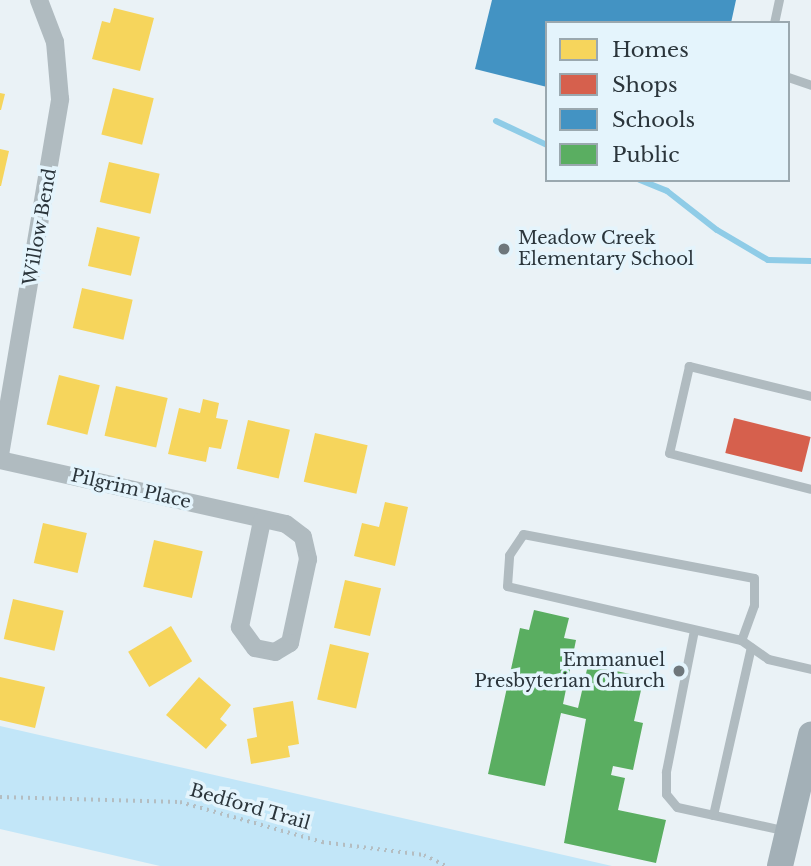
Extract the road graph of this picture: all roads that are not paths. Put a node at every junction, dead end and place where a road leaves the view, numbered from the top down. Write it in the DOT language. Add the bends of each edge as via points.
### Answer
graph roads {
  1 [pos="38,0"];
  2 [pos="779,0"];
  3 [pos="774,21"];
  4 [pos="790,78"];
  5 [pos="811,85"];
  6 [pos="811,396"];
  7 [pos="0,458"];
  8 [pos="811,489"];
  9 [pos="262,521"];
  10 [pos="694,630"];
  11 [pos="741,640"];
  12 [pos="751,647"];
  13 [pos="811,669"];
  14 [pos="811,734"];
  15 [pos="713,815"];
  16 [pos="789,831"];
  17 [pos="780,866"];
  1 -- 7 [label="street, Willow Bend" via="55,41 61,99"];
  2 -- 3 [label="lane"];
  4 -- 5 [label="lane"];
  6 -- 8 [label="lane" via="689,366 669,453"];
  7 -- 9 [label="street, Pilgrim Place"];
  9 -- 9 [label="street, Pilgrim Place" via="286,524 303,537 308,559 290,643 275,652 255,648 240,627"];
  10 -- 11 [label="lane"];
  10 -- 11 [label="lane" via="507,586 509,555 523,534 754,579 754,605"];
  10 -- 15 [label="lane" via="666,772 666,794 677,807"];
  11 -- 12 [label="lane"];
  12 -- 13 [label="lane" via="768,659"];
  12 -- 15 [label="lane"];
  14 -- 16 [label="main road"];
  15 -- 16 [label="lane"];
  16 -- 17 [label="main road"];
}
